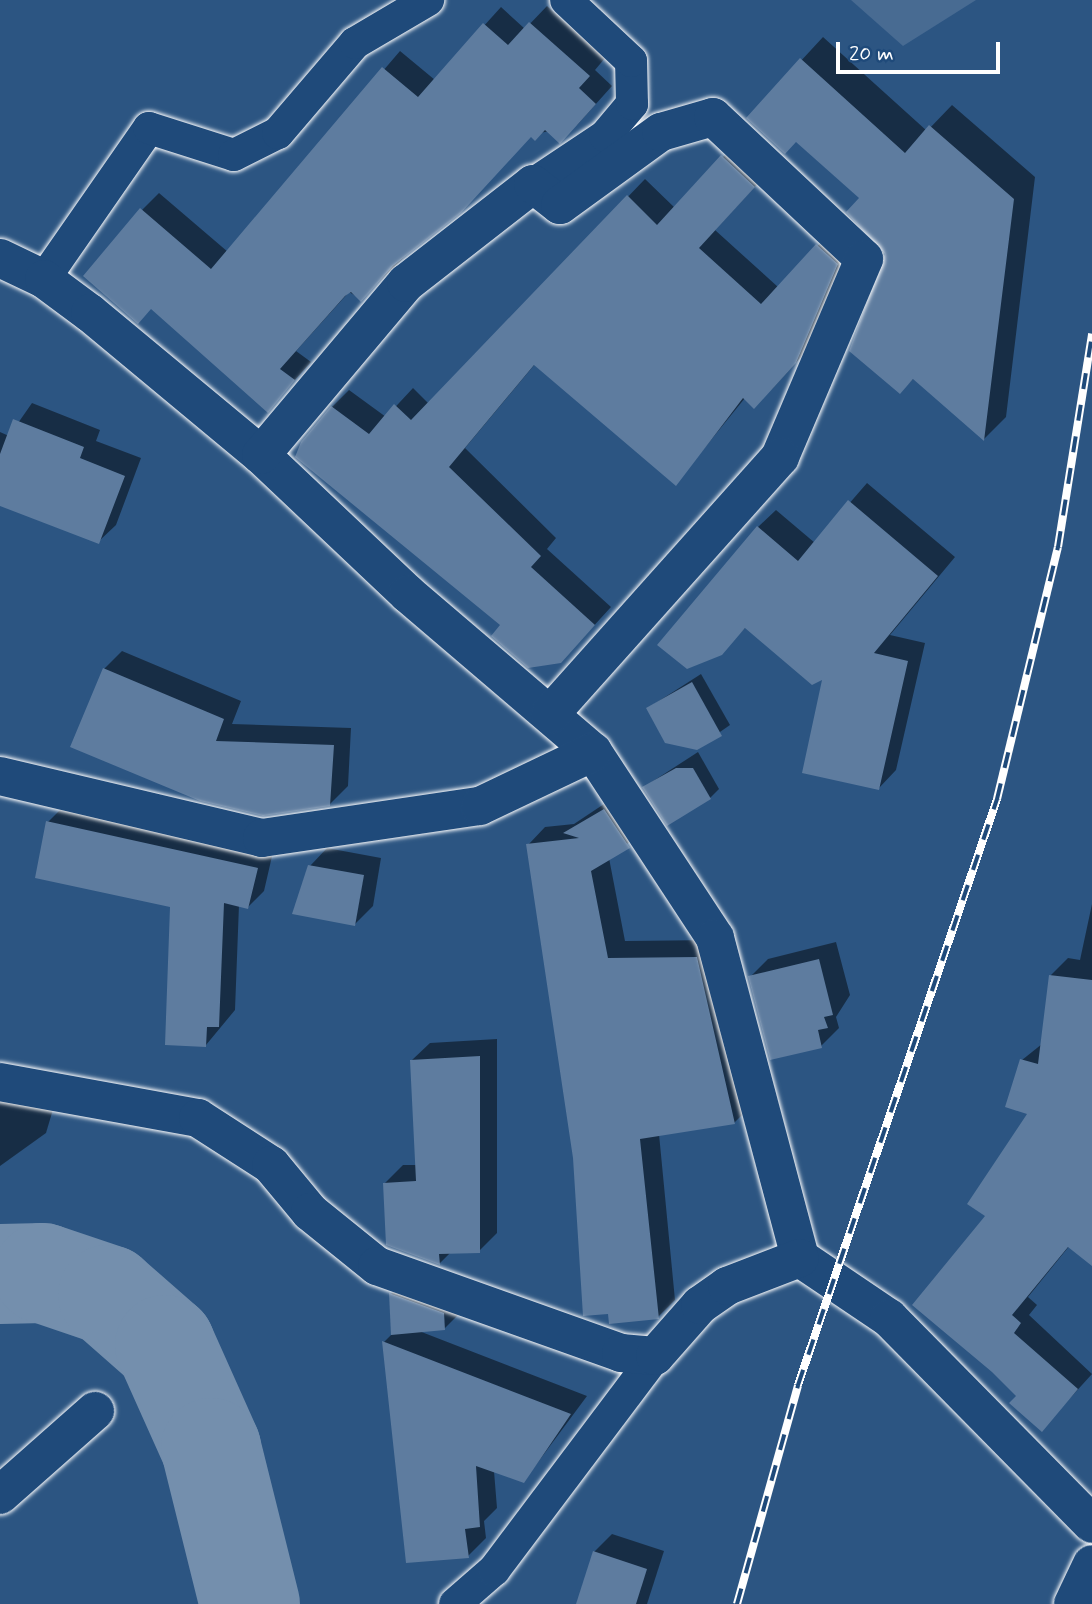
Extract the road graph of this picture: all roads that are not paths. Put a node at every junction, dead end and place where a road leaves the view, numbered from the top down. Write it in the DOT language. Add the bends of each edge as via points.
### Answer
graph roads {
  1 [pos="428,0"];
  2 [pos="566,0"];
  3 [pos="533,184"];
  4 [pos="0,258"];
  5 [pos="44,279"];
  6 [pos="261,455"];
  7 [pos="550,714"];
  8 [pos="593,752"];
  9 [pos="0,776"];
  10 [pos="0,1082"];
  11 [pos="800,1258"];
  12 [pos="655,1356"];
  13 [pos="95,1411"];
  14 [pos="0,1495"];
  15 [pos="1092,1524"];
  16 [pos="1092,1564"];
  17 [pos="454,1604"];
  18 [pos="1073,1604"];
  1 -- 5 [label="lane" via="355,43 278,133 234,155 149,128"];
  2 -- 3 [label="lane" via="631,61 632,104 605,136"];
  3 -- 6 [label="street" via="406,283"];
  3 -- 7 [label="street" via="560,205 662,132 713,117 864,259 780,457"];
  4 -- 5 [label="street"];
  5 -- 6 [label="street"];
  6 -- 7 [label="street" via="408,594"];
  7 -- 8 [label="street"];
  8 -- 9 [label="street" via="480,806 262,838"];
  8 -- 11 [label="street" via="715,938"];
  10 -- 12 [label="street" via="198,1118 271,1165 310,1212 377,1266 519,1322 621,1353"];
  11 -- 12 [label="street" via="727,1286 700,1305"];
  11 -- 15 [label="street" via="889,1318"];
  12 -- 17 [label="lane" via="494,1570"];
  13 -- 14 [label="street"];
  16 -- 18 [label="street"];
}
